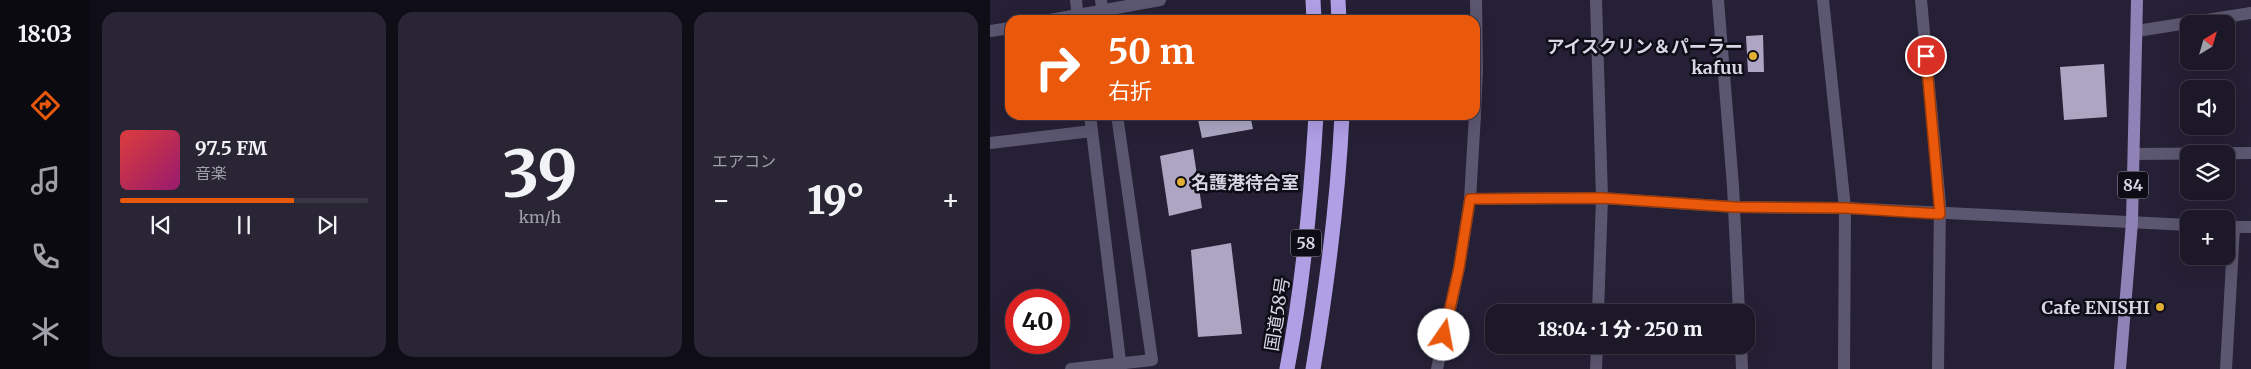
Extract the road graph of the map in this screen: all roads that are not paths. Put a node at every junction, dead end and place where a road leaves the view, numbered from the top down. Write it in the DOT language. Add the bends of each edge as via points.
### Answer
graph roads {
  1 [pos="1076,0"];
  2 [pos="1160,0"];
  3 [pos="1313,0"];
  4 [pos="1338,0"];
  5 [pos="1476,0"];
  6 [pos="1596,0"];
  7 [pos="1718,0"];
  8 [pos="1824,0"];
  9 [pos="1922,0"];
  10 [pos="2136,0"];
  11 [pos="1102,10"];
  12 [pos="2251,13"];
  13 [pos="1078,15"];
  14 [pos="1085,15"];
  15 [pos="1314,15"];
  16 [pos="1339,15"];
  17 [pos="1476,15"];
  18 [pos="1005,29"];
  19 [pos="990,31"];
  20 [pos="2137,31"];
  21 [pos="1091,120"];
  22 [pos="1118,120"];
  23 [pos="1316,120"];
  24 [pos="1342,120"];
  25 [pos="1475,120"];
  26 [pos="1092,131"];
  27 [pos="990,143"];
  28 [pos="2251,153"];
  29 [pos="2134,154"];
  30 [pos="1602,198"];
  31 [pos="1470,199"];
  32 [pos="1734,207"];
  33 [pos="1845,208"];
  34 [pos="1940,214"];
  35 [pos="2132,222"];
  36 [pos="2180,225"];
  37 [pos="2235,227"];
  38 [pos="2251,227"];
  39 [pos="2229,265"];
  40 [pos="1598,304"];
  41 [pos="1739,304"];
  42 [pos="1597,354"];
  43 [pos="1741,354"];
  44 [pos="1121,367"];
  45 [pos="1071,369"];
  46 [pos="1287,369"];
  47 [pos="1313,369"];
  48 [pos="1437,369"];
  49 [pos="1596,369"];
  50 [pos="1742,369"];
  51 [pos="1844,369"];
  52 [pos="1938,369"];
  53 [pos="2120,369"];
  54 [pos="2226,369"];
  1 -- 13 [label="street"];
  2 -- 11 [label="street"];
  3 -- 15 [label="highway"];
  4 -- 16 [label="highway"];
  5 -- 17 [label="street"];
  6 -- 30 [label="street"];
  7 -- 32 [label="street"];
  8 -- 33 [label="street"];
  9 -- 34 [label="street"];
  10 -- 20 [label="main road, 84"];
  11 -- 14 [label="street"];
  12 -- 20 [label="street"];
  18 -- 19 [label="street"];
  20 -- 29 [label="main road, 84"];
  21 -- 26 [label="street"];
  22 -- 44 [label="street" via="1152,360"];
  23 -- 46 [label="highway, 国道58号 / 58" via="1312,193 1300,302"];
  24 -- 47 [label="highway, 58" via="1323,310"];
  25 -- 31 [label="street"];
  26 -- 27 [label="street"];
  26 -- 44 [label="street"];
  28 -- 29 [label="street"];
  29 -- 35 [label="main road, 84"];
  30 -- 31 [label="street"];
  30 -- 32 [label="street"];
  30 -- 40 [label="street"];
  31 -- 48 [label="street"];
  32 -- 33 [label="street"];
  32 -- 41 [label="street"];
  33 -- 34 [label="street"];
  33 -- 51 [label="street"];
  34 -- 35 [label="street"];
  34 -- 52 [label="street"];
  35 -- 36 [label="street"];
  35 -- 53 [label="main road, 84"];
  37 -- 38 [label="street"];
  39 -- 54 [label="street"];
  42 -- 49 [label="street"];
  43 -- 50 [label="street"];
  44 -- 45 [label="street"];
}
